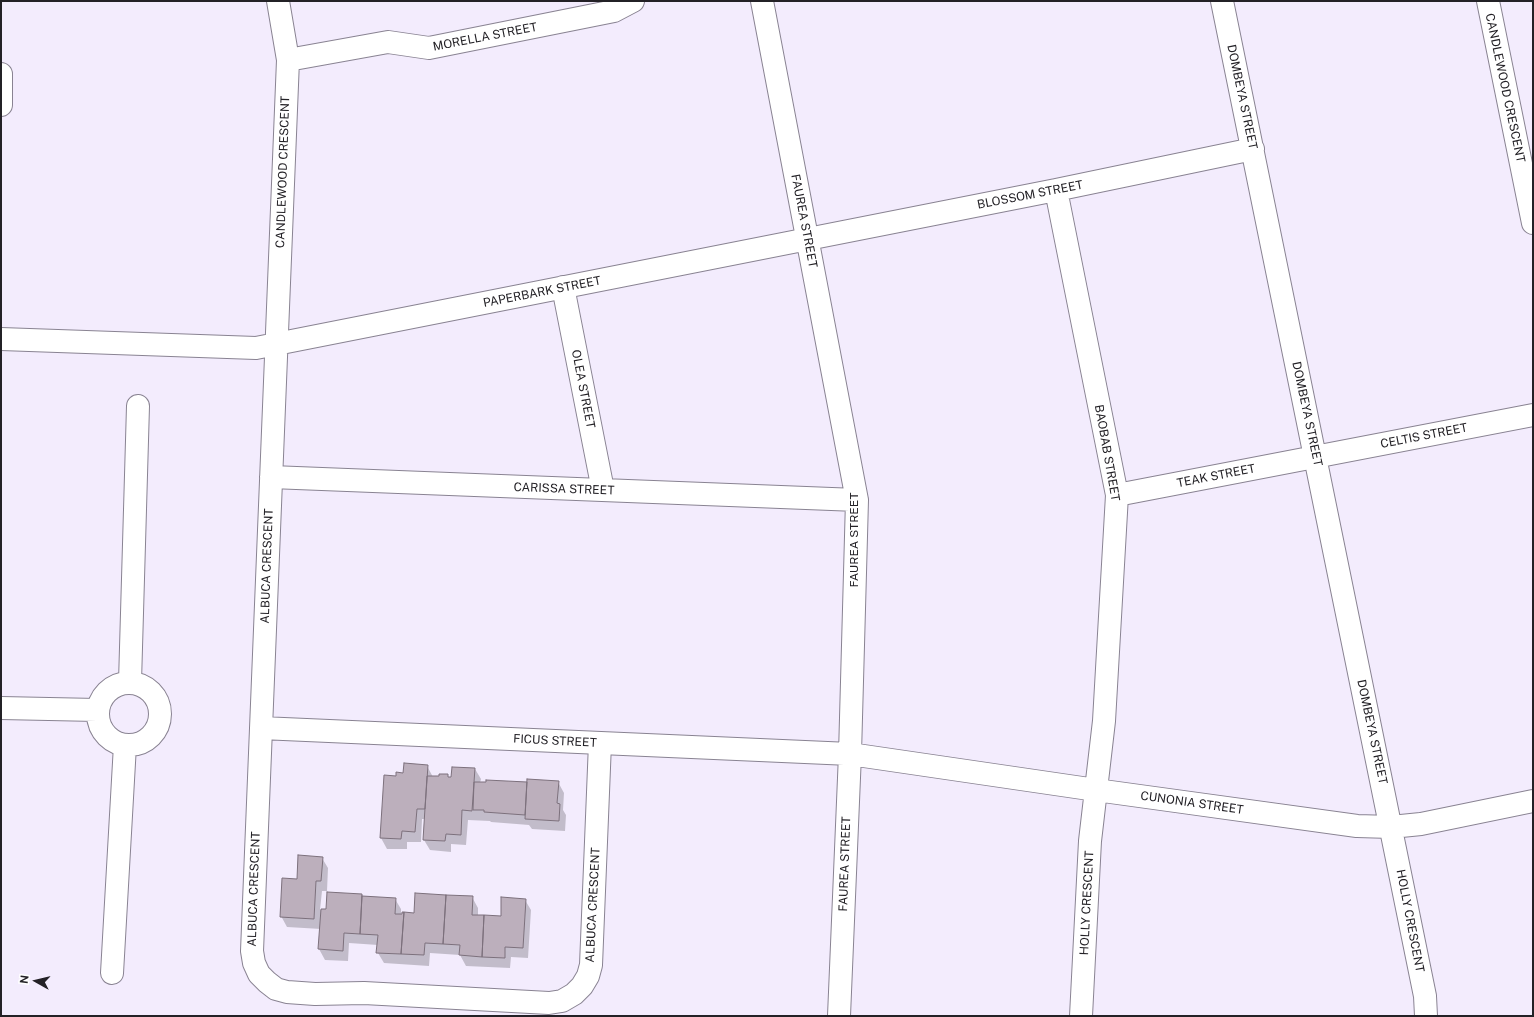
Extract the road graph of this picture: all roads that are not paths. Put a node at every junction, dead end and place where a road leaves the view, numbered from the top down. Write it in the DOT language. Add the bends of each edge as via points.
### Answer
graph roads {
  1 [pos="278,1"];
  2 [pos="633,1"];
  3 [pos="762,1"];
  4 [pos="1222,1"];
  5 [pos="1488,1"];
  6 [pos="288,60"];
  7 [pos="1,74"];
  8 [pos="1,105"];
  9 [pos="1252,149"];
  10 [pos="1056,190"];
  11 [pos="1533,222"];
  12 [pos="808,239"];
  13 [pos="563,287"];
  14 [pos="1,339"];
  15 [pos="276,344"];
  16 [pos="138,406"];
  17 [pos="1533,415"];
  18 [pos="1315,457"];
  19 [pos="271,477"];
  20 [pos="603,490"];
  21 [pos="1117,495"];
  22 [pos="857,500"];
  23 [pos="130,682"];
  24 [pos="1,708"];
  25 [pos="97,710"];
  26 [pos="260,728"];
  27 [pos="600,743"];
  28 [pos="125,745"];
  29 [pos="850,754"];
  30 [pos="1096,790"];
  31 [pos="1533,801"];
  32 [pos="1391,827"];
  33 [pos="112,973"];
  34 [pos="839,1016"];
  35 [pos="1081,1016"];
  36 [pos="1426,1016"];
  1 -- 6 [label="street, CANDLEWOOD CRESCENT"];
  2 -- 6 [label="street, MORELLA STREET" via="614,11 429,48 388,42"];
  3 -- 12 [label="street, FAUREA STREET"];
  4 -- 9 [label="street, DOMBEYA STREET"];
  5 -- 11 [label="street, CANDLEWOOD CRESCENT"];
  6 -- 15 [label="street, CANDLEWOOD CRESCENT"];
  7 -- 8 [label="street"];
  9 -- 10 [label="street, BLOSSOM STREET"];
  9 -- 18 [label="street, DOMBEYA STREET"];
  10 -- 12 [label="street, BLOSSOM STREET"];
  10 -- 21 [label="street, BAOBAB STREET"];
  12 -- 13 [label="street, PAPERBARK STREET"];
  12 -- 22 [label="street, FAUREA STREET"];
  13 -- 15 [label="street, PAPERBARK STREET"];
  13 -- 20 [label="street, OLEA STREET"];
  14 -- 15 [label="street, PAPERBARK STREET" via="256,348"];
  15 -- 19 [label="street, ALBUCA CRESCENT"];
  16 -- 23 [label="street"];
  17 -- 18 [label="street, CELTIS STREET"];
  18 -- 21 [label="street, TEAK STREET"];
  18 -- 32 [label="street, DOMBEYA STREET"];
  19 -- 20 [label="street, CARISSA STREET"];
  19 -- 26 [label="street, ALBUCA CRESCENT"];
  20 -- 22 [label="street, CARISSA STREET"];
  21 -- 30 [label="street, BAOBAB STREET" via="1104,721"];
  22 -- 29 [label="street, FAUREA STREET"];
  23 -- 25 [label="street" via="118,684 108,690"];
  23 -- 28 [label="street" via="151,690 160,710 160,722 146,740"];
  24 -- 25 [label="street"];
  25 -- 28 [label="street" via="101,729 115,742"];
  26 -- 27 [label="street, FICUS STREET"];
  26 -- 27 [label="street, ALBUCA CRESCENT" via="252,951 254,963 259,974 276,989 315,994 364,993 549,1004 562,1001 574,994 588,976 591,965"];
  27 -- 29 [label="street, FICUS STREET"];
  28 -- 33 [label="street"];
  29 -- 30 [label="street, CUNONIA STREET"];
  29 -- 34 [label="street, FAUREA STREET"];
  30 -- 32 [label="street, CUNONIA STREET" via="1357,826"];
  30 -- 35 [label="street, HOLLY CRESCENT" via="1090,841"];
  31 -- 32 [label="street, CUNONIA STREET" via="1421,824"];
  32 -- 36 [label="street, HOLLY CRESCENT" via="1425,996"];
}
